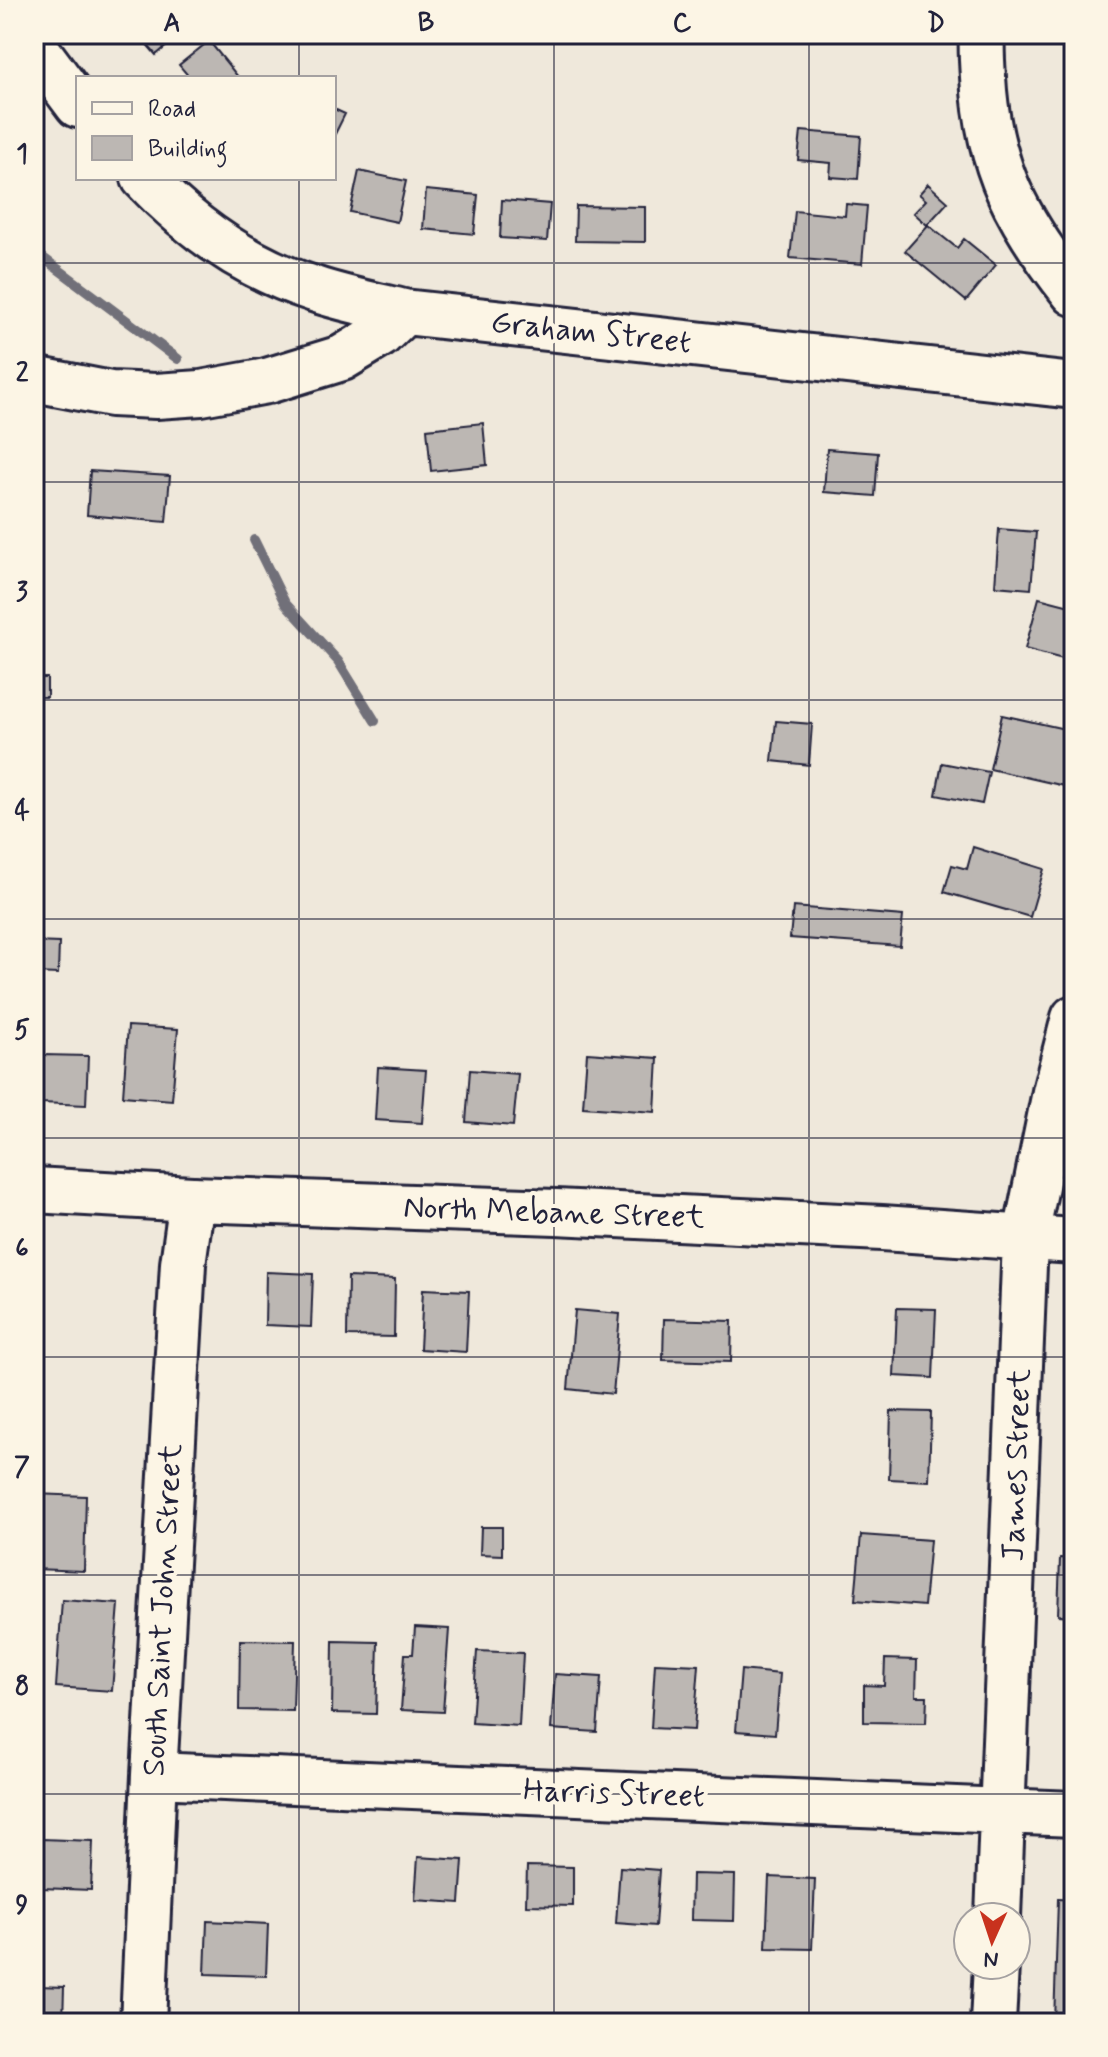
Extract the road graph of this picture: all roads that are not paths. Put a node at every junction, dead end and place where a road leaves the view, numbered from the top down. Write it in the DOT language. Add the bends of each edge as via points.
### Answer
graph roads {
  1 [pos="982,34"];
  2 [pos="34,46"];
  3 [pos="76,102"];
  4 [pos="146,180"];
  5 [pos="1074,293"];
  6 [pos="404,312"];
  7 [pos="34,379"];
  8 [pos="1074,386"];
  9 [pos="1074,1018"];
  10 [pos="34,1190"];
  11 [pos="192,1199"];
  12 [pos="1025,1240"];
  13 [pos="1074,1241"];
  14 [pos="154,1775"];
  15 [pos="1004,1811"];
  16 [pos="1074,1814"];
  17 [pos="999,1901"];
  18 [pos="995,1981"];
  19 [pos="143,2023"];
  20 [pos="993,2023"];
  1 -- 5 [label="street" via="986,123 996,162 1015,209"];
  2 -- 3 [label="street"];
  4 -- 6 [label="street, Graham Street" via="219,244 275,275"];
  6 -- 7 [label="street" via="380,335 342,358 267,381 201,393 111,394"];
  6 -- 8 [label="street, Graham Street"];
  9 -- 12 [label="street, James Street"];
  10 -- 11 [label="street, North Mebane Street"];
  11 -- 12 [label="street, North Mebane Street" via="882,1228"];
  11 -- 14 [label="street, South Saint John Street" via="183,1264"];
  12 -- 13 [label="street, North Mebane Street"];
  12 -- 15 [label="street, James Street"];
  14 -- 15 [label="street, Harris Street"];
  14 -- 19 [label="street, South Saint John Street"];
  15 -- 16 [label="street, Harris Street"];
  15 -- 17 [label="street, James Street"];
  18 -- 20 [label="street"];
}
